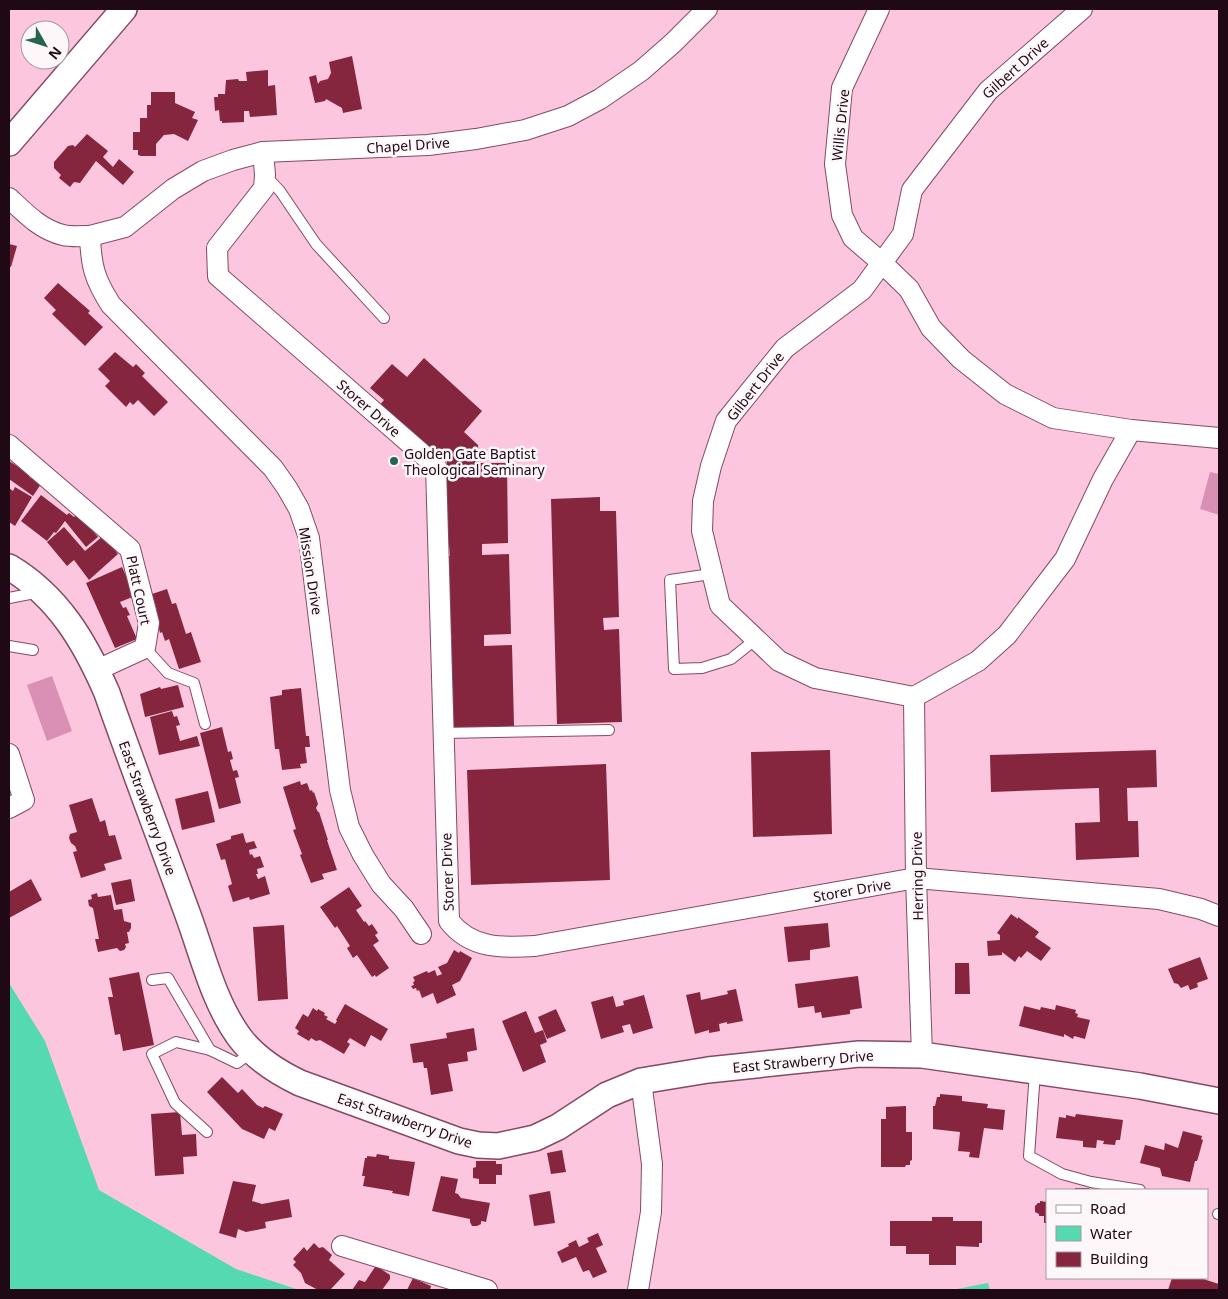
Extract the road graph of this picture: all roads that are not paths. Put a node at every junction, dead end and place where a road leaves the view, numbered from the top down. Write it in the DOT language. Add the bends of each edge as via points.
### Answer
graph roads {
  1 [pos="124,9"];
  2 [pos="707,9"];
  3 [pos="879,9"];
  4 [pos="1082,9"];
  5 [pos="9,143"];
  6 [pos="262,152"];
  7 [pos="265,175"];
  8 [pos="9,198"];
  9 [pos="90,236"];
  10 [pos="881,262"];
  11 [pos="384,318"];
  12 [pos="1131,430"];
  13 [pos="1219,438"];
  14 [pos="9,445"];
  15 [pos="9,567"];
  16 [pos="711,574"];
  17 [pos="42,592"];
  18 [pos="9,598"];
  19 [pos="756,639"];
  20 [pos="9,646"];
  21 [pos="145,648"];
  22 [pos="33,650"];
  23 [pos="97,670"];
  24 [pos="914,697"];
  25 [pos="205,724"];
  26 [pos="609,730"];
  27 [pos="443,733"];
  28 [pos="9,754"];
  29 [pos="9,808"];
  30 [pos="916,878"];
  31 [pos="1219,916"];
  32 [pos="421,934"];
  33 [pos="152,980"];
  34 [pos="210,1050"];
  35 [pos="252,1052"];
  36 [pos="922,1055"];
  37 [pos="1036,1070"];
  38 [pos="641,1081"];
  39 [pos="1219,1101"];
  40 [pos="207,1132"];
  41 [pos="1134,1189"];
  42 [pos="342,1246"];
  43 [pos="487,1290"];
  44 [pos="638,1290"];
  1 -- 5 [label="street"];
  2 -- 6 [label="street, Chapel Drive" via="648,65 600,99 568,116 525,130 476,140"];
  3 -- 10 [label="street, Willis Drive" via="842,88 835,164 842,215 853,238"];
  4 -- 10 [label="street, Gilbert Drive" via="988,91 912,190 903,234"];
  6 -- 7 [label="street, Storer Drive"];
  6 -- 9 [label="street, Chapel Drive" via="203,172 173,189 126,226"];
  7 -- 11 [label="lane" via="280,191 316,244"];
  7 -- 27 [label="street, Storer Drive" via="264,188 217,248 218,276 436,466"];
  8 -- 9 [label="street" via="48,230 64,236"];
  9 -- 32 [label="street, Mission Drive" via="93,272 111,305 273,468 299,509 309,538 340,790 349,826 382,884"];
  10 -- 12 [label="street, Willis Drive" via="909,289 931,328 961,359 1004,394 1053,418"];
  10 -- 16 [label="street, Gilbert Drive" via="862,290 785,348 726,421 703,501 702,531"];
  12 -- 13 [label="street, Willis Drive"];
  12 -- 24 [label="street" via="1103,479 1065,559 1007,635 978,661"];
  14 -- 21 [label="street, Platt Court" via="130,549 149,624"];
  15 -- 17 [label="street, East Strawberry Drive"];
  16 -- 19 [label="street, Gilbert Drive" via="720,605"];
  16 -- 19 [label="lane" via="670,580 674,669 702,668 730,659"];
  17 -- 18 [label="lane"];
  17 -- 23 [label="street, East Strawberry Drive" via="67,620"];
  19 -- 24 [label="street, Gilbert Drive" via="779,661 815,678"];
  20 -- 22 [label="lane"];
  21 -- 23 [label="street"];
  21 -- 25 [label="lane" via="168,673 194,683"];
  23 -- 35 [label="street, East Strawberry Drive" via="219,1000 229,1021"];
  24 -- 30 [label="street, Herring Drive"];
  26 -- 27 [label="lane"];
  27 -- 30 [label="street, Storer Drive" via="448,920 467,938 482,943 535,946"];
  28 -- 29 [label="street" via="24,800"];
  30 -- 31 [label="street, Storer Drive" via="1159,899"];
  30 -- 36 [label="street, Herring Drive"];
  33 -- 34 [label="lane" via="168,978"];
  34 -- 35 [label="lane" via="238,1063"];
  34 -- 40 [label="lane" via="176,1042 152,1054 175,1103"];
  35 -- 38 [label="street, East Strawberry Drive" via="281,1074 300,1083 434,1133 478,1145 498,1146 535,1138 558,1127 607,1094"];
  36 -- 37 [label="street, East Strawberry Drive"];
  36 -- 38 [label="street, East Strawberry Drive" via="859,1054"];
  37 -- 39 [label="street, East Strawberry Drive"];
  37 -- 41 [label="lane" via="1029,1156 1062,1174"];
  38 -- 44 [label="street" via="652,1164 651,1212"];
  42 -- 43 [label="street"];
}
